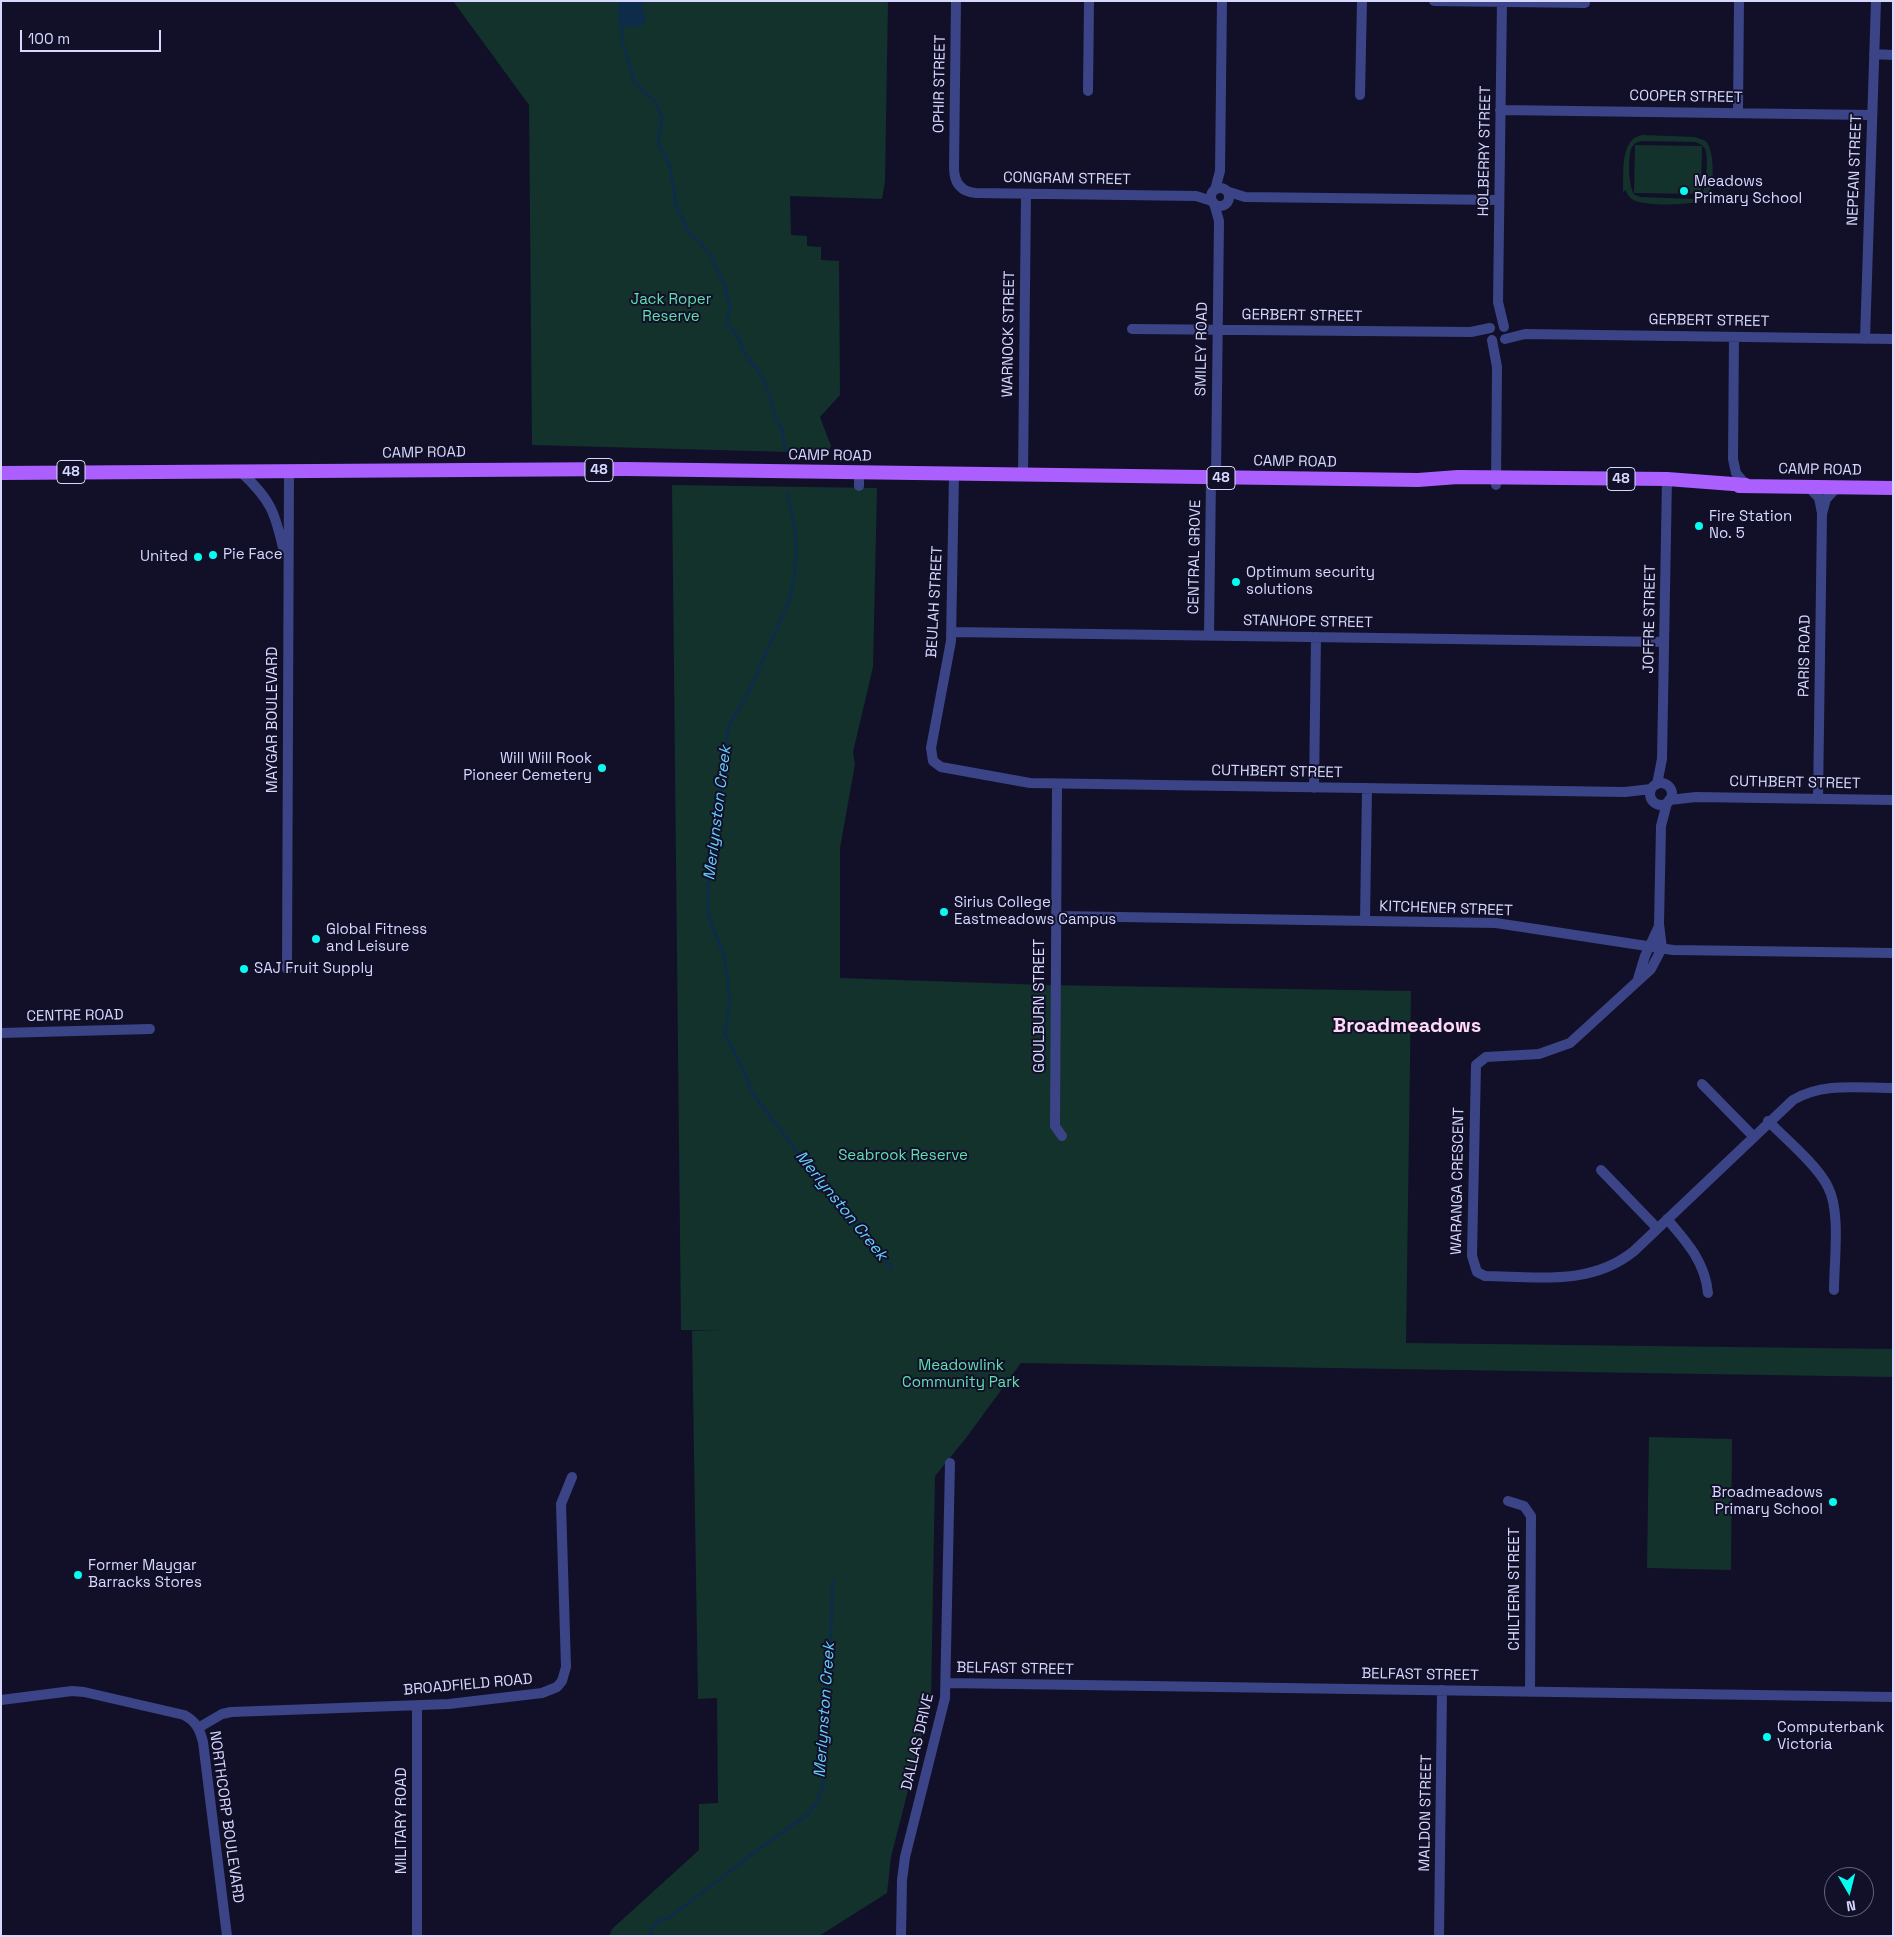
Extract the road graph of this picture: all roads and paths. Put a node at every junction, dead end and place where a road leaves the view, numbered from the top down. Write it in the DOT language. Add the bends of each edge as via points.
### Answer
graph roads {
  1 [pos="956,1"];
  2 [pos="1089,1"];
  3 [pos="1222,1"];
  4 [pos="1362,1"];
  5 [pos="1434,1"];
  6 [pos="1739,1"];
  7 [pos="1876,1"];
  8 [pos="1502,2"];
  9 [pos="1586,3"];
  10 [pos="1874,54"];
  11 [pos="1893,55"];
  12 [pos="1088,91"];
  13 [pos="1360,95"];
  14 [pos="1500,110"];
  15 [pos="1738,113"];
  16 [pos="1872,114"];
  17 [pos="954,168"];
  18 [pos="1220,172"];
  19 [pos="1026,194"];
  20 [pos="1214,196"];
  21 [pos="1228,197"];
  22 [pos="1499,200"];
  23 [pos="1220,221"];
  24 [pos="1498,302"];
  25 [pos="1132,329"];
  26 [pos="1217,330"];
  27 [pos="1491,334"];
  28 [pos="1504,334"];
  29 [pos="1734,337"];
  30 [pos="1865,339"];
  31 [pos="1893,339"];
  32 [pos="1497,367"];
  33 [pos="1733,459"];
  34 [pos="289,471"];
  35 [pos="241,472"];
  36 [pos="1,473"];
  37 [pos="954,474"];
  38 [pos="1023,475"];
  39 [pos="1214,478"];
  40 [pos="1496,481"];
  41 [pos="1720,482"];
  42 [pos="1667,484"];
  43 [pos="1746,485"];
  44 [pos="1808,486"];
  45 [pos="1837,487"];
  46 [pos="1893,488"];
  47 [pos="1822,514"];
  48 [pos="288,567"];
  49 [pos="952,632"];
  50 [pos="1209,636"];
  51 [pos="1316,637"];
  52 [pos="1664,642"];
  53 [pos="933,761"];
  54 [pos="1057,784"];
  55 [pos="1314,788"];
  56 [pos="1367,788"];
  57 [pos="1661,794"];
  58 [pos="1818,799"];
  59 [pos="1893,800"];
  60 [pos="1056,916"];
  61 [pos="1365,921"];
  62 [pos="1659,924"];
  63 [pos="1650,946"];
  64 [pos="1662,948"];
  65 [pos="1893,954"];
  66 [pos="287,969"];
  67 [pos="1637,980"];
  68 [pos="150,1029"];
  69 [pos="1,1033"];
  70 [pos="1702,1084"];
  71 [pos="1893,1088"];
  72 [pos="1768,1121"];
  73 [pos="1062,1136"];
  74 [pos="1753,1136"];
  75 [pos="1602,1170"];
  76 [pos="1667,1219"];
  77 [pos="1657,1228"];
  78 [pos="1834,1290"];
  79 [pos="1708,1293"];
  80 [pos="950,1463"];
  81 [pos="572,1477"];
  82 [pos="1508,1501"];
  83 [pos="946,1683"];
  84 [pos="1442,1690"];
  85 [pos="1530,1692"];
  86 [pos="1893,1697"];
  87 [pos="1,1700"];
  88 [pos="417,1706"];
  89 [pos="198,1728"];
  90 [pos="227,1936"];
  91 [pos="417,1936"];
  92 [pos="901,1936"];
  93 [pos="1439,1936"];
  1 -- 17 [label="street, OPHIR STREET"];
  2 -- 12 [label="street"];
  3 -- 18 [label="street"];
  4 -- 13 [label="street"];
  5 -- 8 [label="street"];
  6 -- 15 [label="street"];
  7 -- 10 [label="street, NEPEAN STREET"];
  8 -- 9 [label="street"];
  8 -- 14 [label="street, HOLBERRY STREET"];
  10 -- 11 [label="street"];
  10 -- 16 [label="street, NEPEAN STREET"];
  14 -- 15 [label="street, COOPER STREET"];
  14 -- 22 [label="street, HOLBERRY STREET"];
  15 -- 16 [label="street, COOPER STREET"];
  16 -- 30 [label="street, NEPEAN STREET"];
  17 -- 19 [label="street, CONGRAM STREET" via="958,185 970,193"];
  18 -- 20 [label="street"];
  18 -- 21 [label="street"];
  19 -- 20 [label="street, CONGRAM STREET"];
  19 -- 38 [label="street, WARNOCK STREET"];
  20 -- 21 [label="street" via="1222,188"];
  20 -- 21 [label="street" via="1222,206"];
  20 -- 23 [label="street, SMILEY ROAD"];
  21 -- 22 [label="street"];
  21 -- 23 [label="street, SMILEY ROAD"];
  22 -- 24 [label="street, HOLBERRY STREET"];
  23 -- 26 [label="street, SMILEY ROAD"];
  24 -- 27 [label="street, HOLBERRY STREET"];
  24 -- 28 [label="street, HOLBERRY STREET"];
  25 -- 26 [label="street, GERBERT STREET"];
  26 -- 27 [label="street, GERBERT STREET"];
  26 -- 39 [label="street, SMILEY ROAD"];
  27 -- 28 [label="street" via="1496,342"];
  27 -- 28 [label="street" via="1499,325"];
  27 -- 32 [label="street, HOLBERRY STREET"];
  28 -- 29 [label="street, GERBERT STREET"];
  28 -- 32 [label="street, HOLBERRY STREET"];
  29 -- 30 [label="street, GERBERT STREET"];
  29 -- 33 [label="street"];
  30 -- 31 [label="street, GERBERT STREET"];
  32 -- 40 [label="street, HOLBERRY STREET"];
  33 -- 41 [label="street" via="1728,473"];
  33 -- 43 [label="street" via="1736,473"];
  34 -- 35 [label="main road, CAMP ROAD / 48"];
  34 -- 37 [label="main road, CAMP ROAD / 48" via="626,469 859,479"];
  34 -- 48 [label="street, MAYGAR BOULEVARD"];
  35 -- 36 [label="main road, CAMP ROAD / 48"];
  35 -- 48 [label="street" via="267,499 279,529"];
  37 -- 38 [label="main road, CAMP ROAD / 48"];
  37 -- 49 [label="street, BEULAH STREET"];
  38 -- 39 [label="main road, CAMP ROAD / 48"];
  39 -- 40 [label="main road, CAMP ROAD / 48"];
  39 -- 50 [label="street, CENTRAL GROVE"];
  40 -- 42 [label="main road, CAMP ROAD / 48"];
  41 -- 42 [label="main road, CAMP ROAD / 48"];
  41 -- 43 [label="main road, CAMP ROAD / 48"];
  42 -- 43 [label="main road, CAMP ROAD / 48"];
  42 -- 52 [label="street, JOFFRE STREET"];
  43 -- 44 [label="main road, CAMP ROAD / 48"];
  44 -- 45 [label="main road, CAMP ROAD / 48"];
  44 -- 47 [label="street, PARIS ROAD" via="1819,498"];
  45 -- 46 [label="main road, CAMP ROAD / 48"];
  45 -- 47 [label="street, PARIS ROAD" via="1826,499"];
  47 -- 58 [label="street, PARIS ROAD"];
  48 -- 66 [label="street, MAYGAR BOULEVARD"];
  49 -- 50 [label="street, STANHOPE STREET"];
  49 -- 53 [label="street, BEULAH STREET" via="932,741"];
  50 -- 51 [label="street, STANHOPE STREET"];
  51 -- 52 [label="street, STANHOPE STREET"];
  51 -- 55 [label="street"];
  52 -- 57 [label="street, JOFFRE STREET"];
  53 -- 54 [label="street, CUTHBERT STREET" via="948,769 1009,781"];
  54 -- 55 [label="street, CUTHBERT STREET"];
  54 -- 60 [label="street, GOULBURN STREET"];
  55 -- 56 [label="street, CUTHBERT STREET"];
  56 -- 57 [label="street, CUTHBERT STREET"];
  56 -- 61 [label="street"];
  57 -- 58 [label="street, CUTHBERT STREET"];
  57 -- 62 [label="street, JOFFRE STREET"];
  58 -- 59 [label="street, CUTHBERT STREET"];
  60 -- 61 [label="street, KITCHENER STREET"];
  60 -- 73 [label="street, GOULBURN STREET" via="1055,1126"];
  61 -- 63 [label="street, KITCHENER STREET" via="1496,923"];
  62 -- 63 [label="street, JOFFRE STREET"];
  62 -- 64 [label="street, JOFFRE STREET"];
  63 -- 64 [label="street, KITCHENER STREET"];
  63 -- 67 [label="street, WARANGA CRESCENT"];
  64 -- 65 [label="street, KITCHENER STREET"];
  64 -- 67 [label="street, WARANGA CRESCENT" via="1651,969"];
  67 -- 77 [label="street, WARANGA CRESCENT" via="1587,1029 1565,1045 1530,1056 1486,1058 1476,1065 1472,1262 1477,1272 1485,1276 1582,1276 1616,1264"];
  68 -- 69 [label="street, CENTRE ROAD"];
  70 -- 74 [label="street"];
  71 -- 72 [label="street, WARANGA CRESCENT" via="1815,1090 1793,1100"];
  72 -- 74 [label="street, WARANGA CRESCENT"];
  72 -- 78 [label="street" via="1829,1188 1834,1212"];
  74 -- 76 [label="street, WARANGA CRESCENT"];
  75 -- 77 [label="street"];
  76 -- 77 [label="street, WARANGA CRESCENT"];
  76 -- 79 [label="street" via="1688,1242 1701,1264"];
  80 -- 83 [label="street, DALLAS DRIVE"];
  81 -- 88 [label="street, BROADFIELD ROAD" via="562,1504 566,1667 562,1681 557,1688 542,1693"];
  82 -- 85 [label="street, CHILTERN STREET" via="1524,1506 1531,1516"];
  83 -- 84 [label="street, BELFAST STREET"];
  83 -- 92 [label="street, DALLAS DRIVE" via="943,1711 903,1869"];
  84 -- 85 [label="street, BELFAST STREET"];
  84 -- 93 [label="street, MALDON STREET"];
  85 -- 86 [label="street, BELFAST STREET"];
  87 -- 89 [label="street, NORTHCORP BOULEVARD" via="84,1692 184,1715 192,1719"];
  88 -- 89 [label="street, BROADFIELD ROAD" via="231,1712"];
  88 -- 91 [label="street, MILITARY ROAD"];
  89 -- 90 [label="street, NORTHCORP BOULEVARD" via="203,1742"];
}
